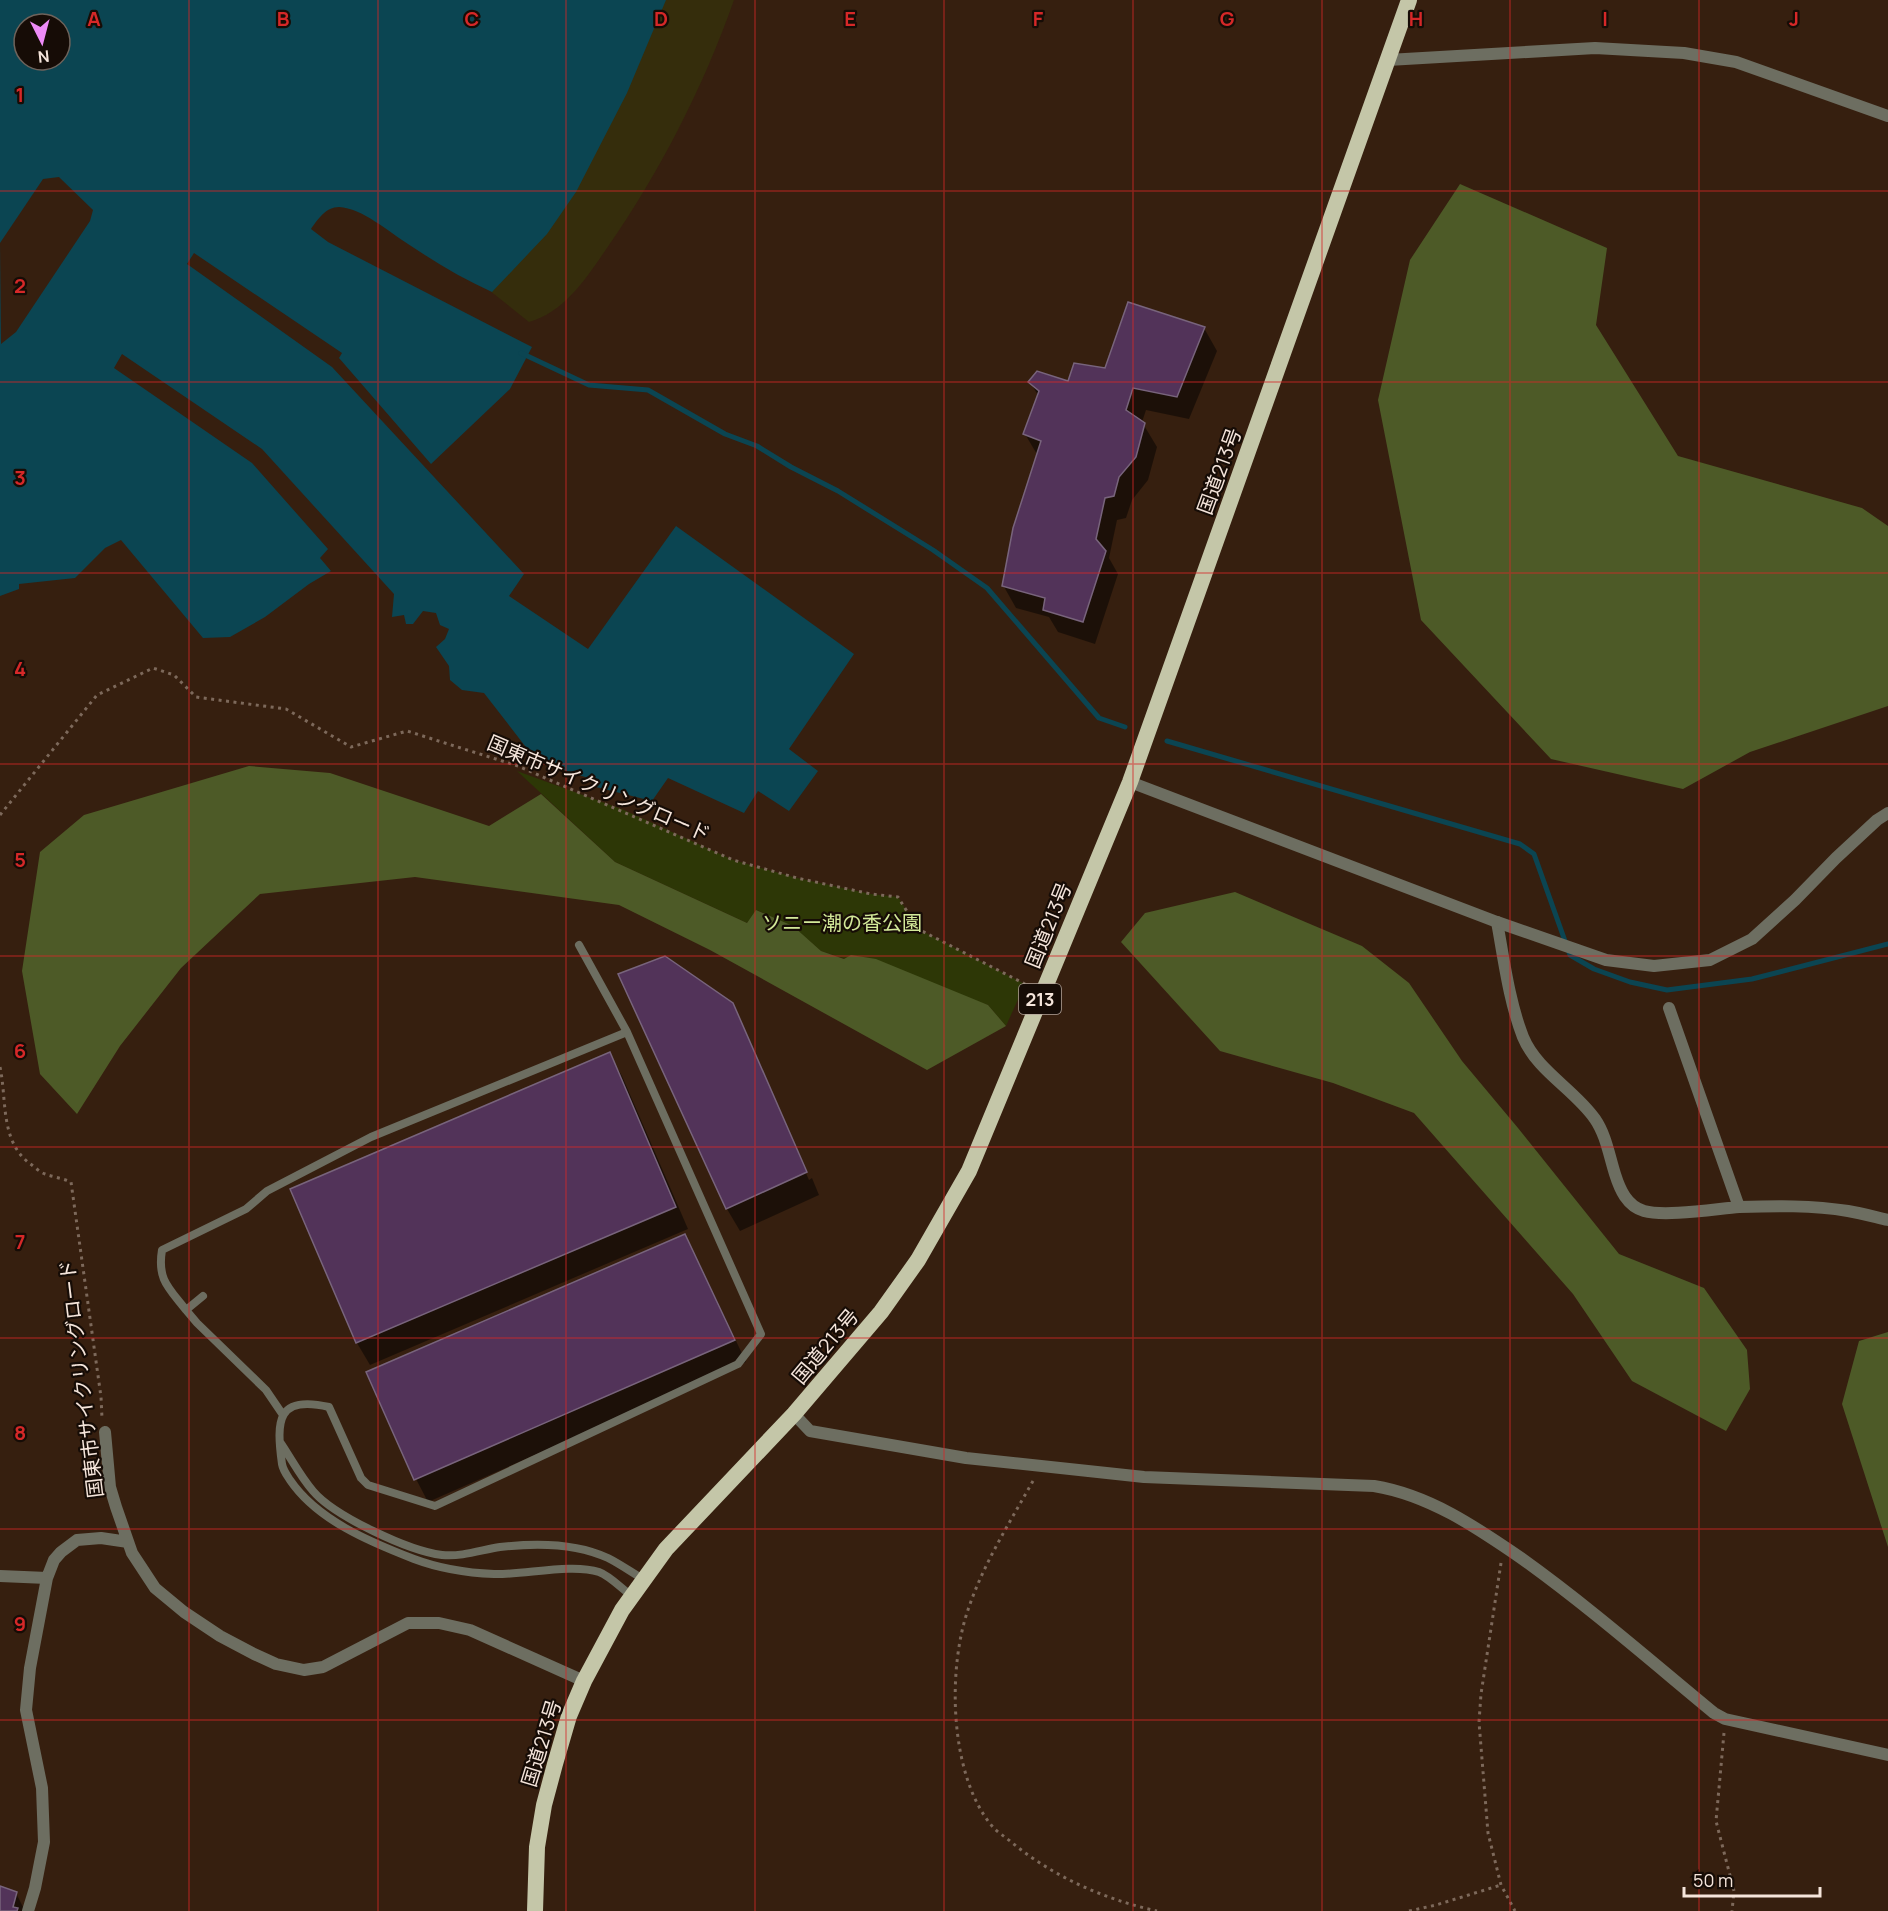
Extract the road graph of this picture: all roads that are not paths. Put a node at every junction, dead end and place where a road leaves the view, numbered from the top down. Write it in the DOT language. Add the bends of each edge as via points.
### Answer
graph roads {
  1 [pos="1409,0"];
  2 [pos="1388,60"];
  3 [pos="1888,116"];
  4 [pos="1130,782"];
  5 [pos="1888,813"];
  6 [pos="1497,922"];
  7 [pos="579,945"];
  8 [pos="1669,1008"];
  9 [pos="627,1032"];
  10 [pos="1739,1207"];
  11 [pos="1888,1220"];
  12 [pos="203,1296"];
  13 [pos="186,1310"];
  14 [pos="794,1414"];
  15 [pos="283,1415"];
  16 [pos="105,1432"];
  17 [pos="279,1441"];
  18 [pos="128,1542"];
  19 [pos="0,1576"];
  20 [pos="47,1578"];
  21 [pos="643,1579"];
  22 [pos="632,1596"];
  23 [pos="584,1681"];
  24 [pos="1888,1755"];
  25 [pos="28,1911"];
  26 [pos="535,1911"];
  1 -- 2 [label="highway, 国道213号 / 213"];
  2 -- 3 [label="street" via="1595,48 1684,53 1736,62"];
  2 -- 4 [label="highway, 国道213号 / 213"];
  4 -- 6 [label="street"];
  4 -- 14 [label="highway, 国道213号 / 213" via="969,1171 918,1260 887,1304"];
  5 -- 6 [label="street" via="1752,939 1710,960 1654,966 1606,960"];
  6 -- 10 [label="street" via="1523,1038 1530,1051 1596,1120 1624,1197 1645,1212"];
  7 -- 9 [label="lane"];
  8 -- 10 [label="street"];
  9 -- 13 [label="lane" via="370,1137 267,1191 246,1209 162,1250 159,1267 166,1284"];
  9 -- 15 [label="lane" via="761,1334 738,1364 435,1506 368,1485 361,1478 328,1407 300,1403"];
  10 -- 11 [label="street" via="1818,1207"];
  12 -- 13 [label="lane"];
  13 -- 15 [label="lane" via="266,1390"];
  14 -- 21 [label="highway, 国道213号 / 213" via="708,1503"];
  14 -- 24 [label="street" via="810,1431 966,1458 1144,1477 1390,1489 1471,1523 1557,1584 1725,1719"];
  15 -- 17 [label="lane"];
  16 -- 18 [label="street" via="110,1487"];
  17 -- 21 [label="lane" via="313,1491 328,1505 368,1528 421,1550 462,1555 499,1547 566,1546 606,1557"];
  17 -- 22 [label="lane" via="283,1469 300,1495 338,1524 406,1555 453,1569 494,1574 578,1569 600,1572"];
  18 -- 20 [label="street" via="77,1540 54,1560"];
  18 -- 23 [label="street" via="155,1588 184,1612 220,1636 276,1664 304,1670 323,1667 408,1623 439,1623 470,1630"];
  19 -- 20 [label="street"];
  20 -- 25 [label="street" via="26,1710 42,1788 44,1842"];
  21 -- 22 [label="highway, 国道213号 / 213"];
  22 -- 23 [label="highway, 国道213号 / 213"];
  23 -- 26 [label="highway, 国道213号 / 213" via="569,1716 544,1805 537,1847"];
}
